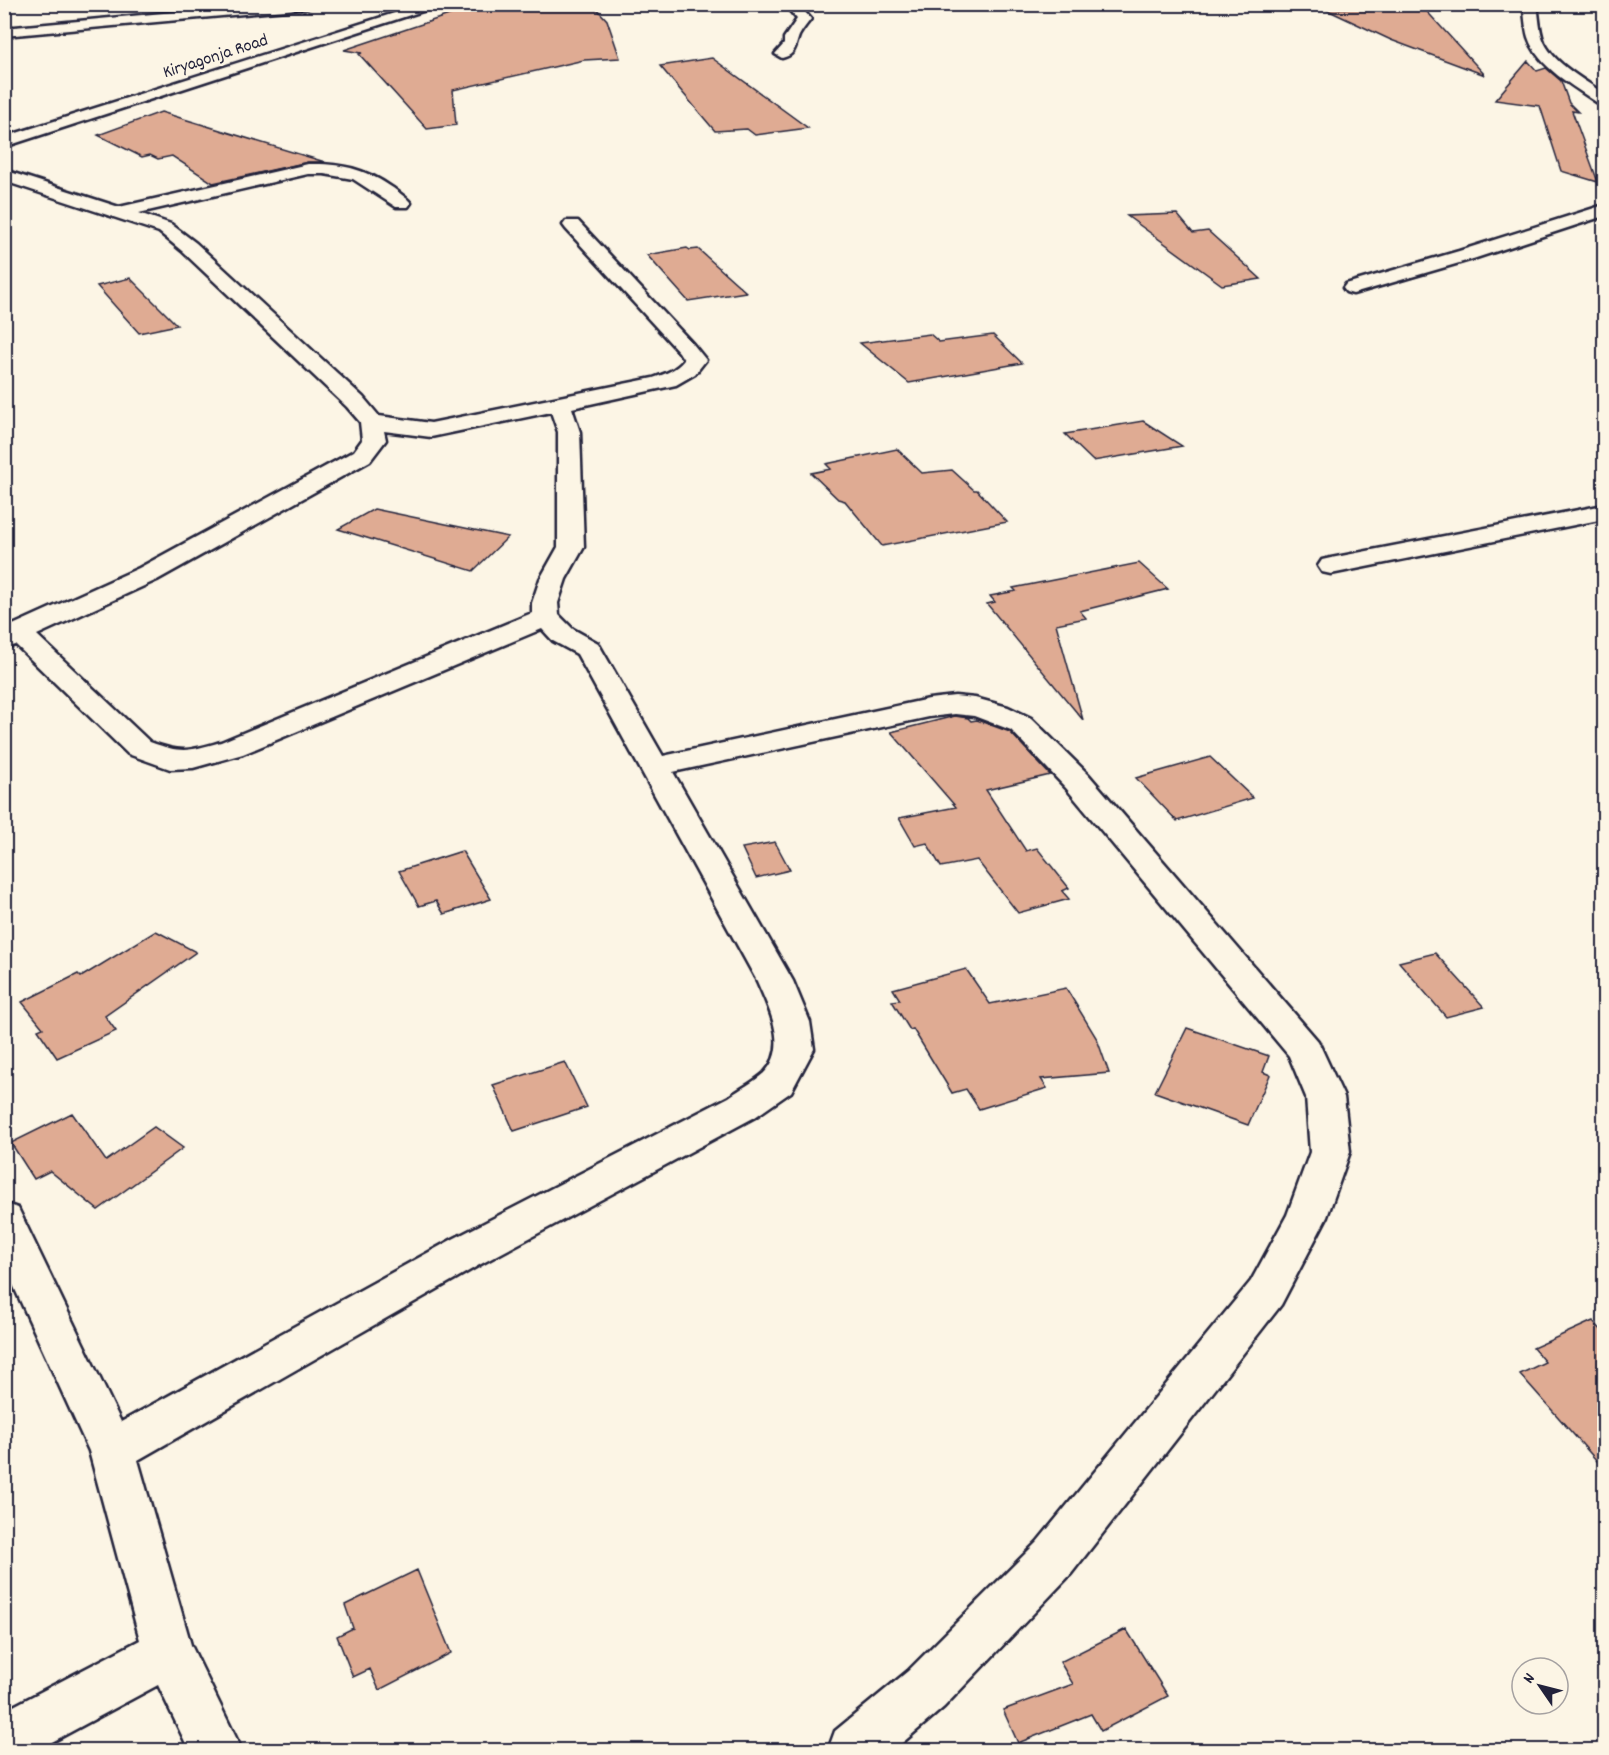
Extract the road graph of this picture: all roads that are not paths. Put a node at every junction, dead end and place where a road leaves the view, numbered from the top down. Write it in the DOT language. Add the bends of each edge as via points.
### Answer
graph roads {
  1 [pos="308,4"];
  2 [pos="438,4"];
  3 [pos="790,4"];
  4 [pos="1530,4"];
  5 [pos="4,32"];
  6 [pos="782,54"];
  7 [pos="1605,101"];
  8 [pos="4,142"];
  9 [pos="4,175"];
  10 [pos="402,203"];
  11 [pos="1605,210"];
  12 [pos="121,212"];
  13 [pos="572,225"];
  14 [pos="1353,288"];
  15 [pos="559,404"];
  16 [pos="371,421"];
  17 [pos="1605,512"];
  18 [pos="1331,566"];
  19 [pos="546,618"];
  20 [pos="12,637"];
  21 [pos="654,767"];
  22 [pos="4,1219"];
  23 [pos="112,1451"];
  24 [pos="168,1652"];
  25 [pos="4,1740"];
  26 [pos="216,1750"];
  27 [pos="854,1750"];
  1 -- 5 [label="street"];
  2 -- 8 [label="street, Kiryagonja Road"];
  3 -- 6 [label="street" via="804,19"];
  4 -- 7 [label="street" via="1536,41 1543,53"];
  9 -- 12 [label="street"];
  10 -- 12 [label="street" via="363,175 323,168"];
  11 -- 14 [label="street"];
  12 -- 16 [label="street" via="165,228 189,246"];
  13 -- 15 [label="street" via="695,360 677,378"];
  15 -- 16 [label="street" via="431,429"];
  15 -- 19 [label="street" via="569,432 572,547 552,579 545,603"];
  16 -- 20 [label="street" via="374,440 362,456 148,574"];
  17 -- 18 [label="street"];
  19 -- 20 [label="street" via="232,748 194,759 170,760 140,748"];
  19 -- 21 [label="street" via="563,635 588,649"];
  21 -- 23 [label="street" via="775,981 792,1022 796,1049 778,1082 742,1107 466,1252"];
  21 -- 27 [label="street" via="929,708 955,705 998,712 1021,724 1077,781 1305,1050 1325,1096 1329,1152 1307,1217 1266,1293 1054,1558 926,1689"];
  22 -- 23 [label="street"];
  23 -- 24 [label="street"];
  24 -- 25 [label="street"];
  24 -- 26 [label="street"];
}
